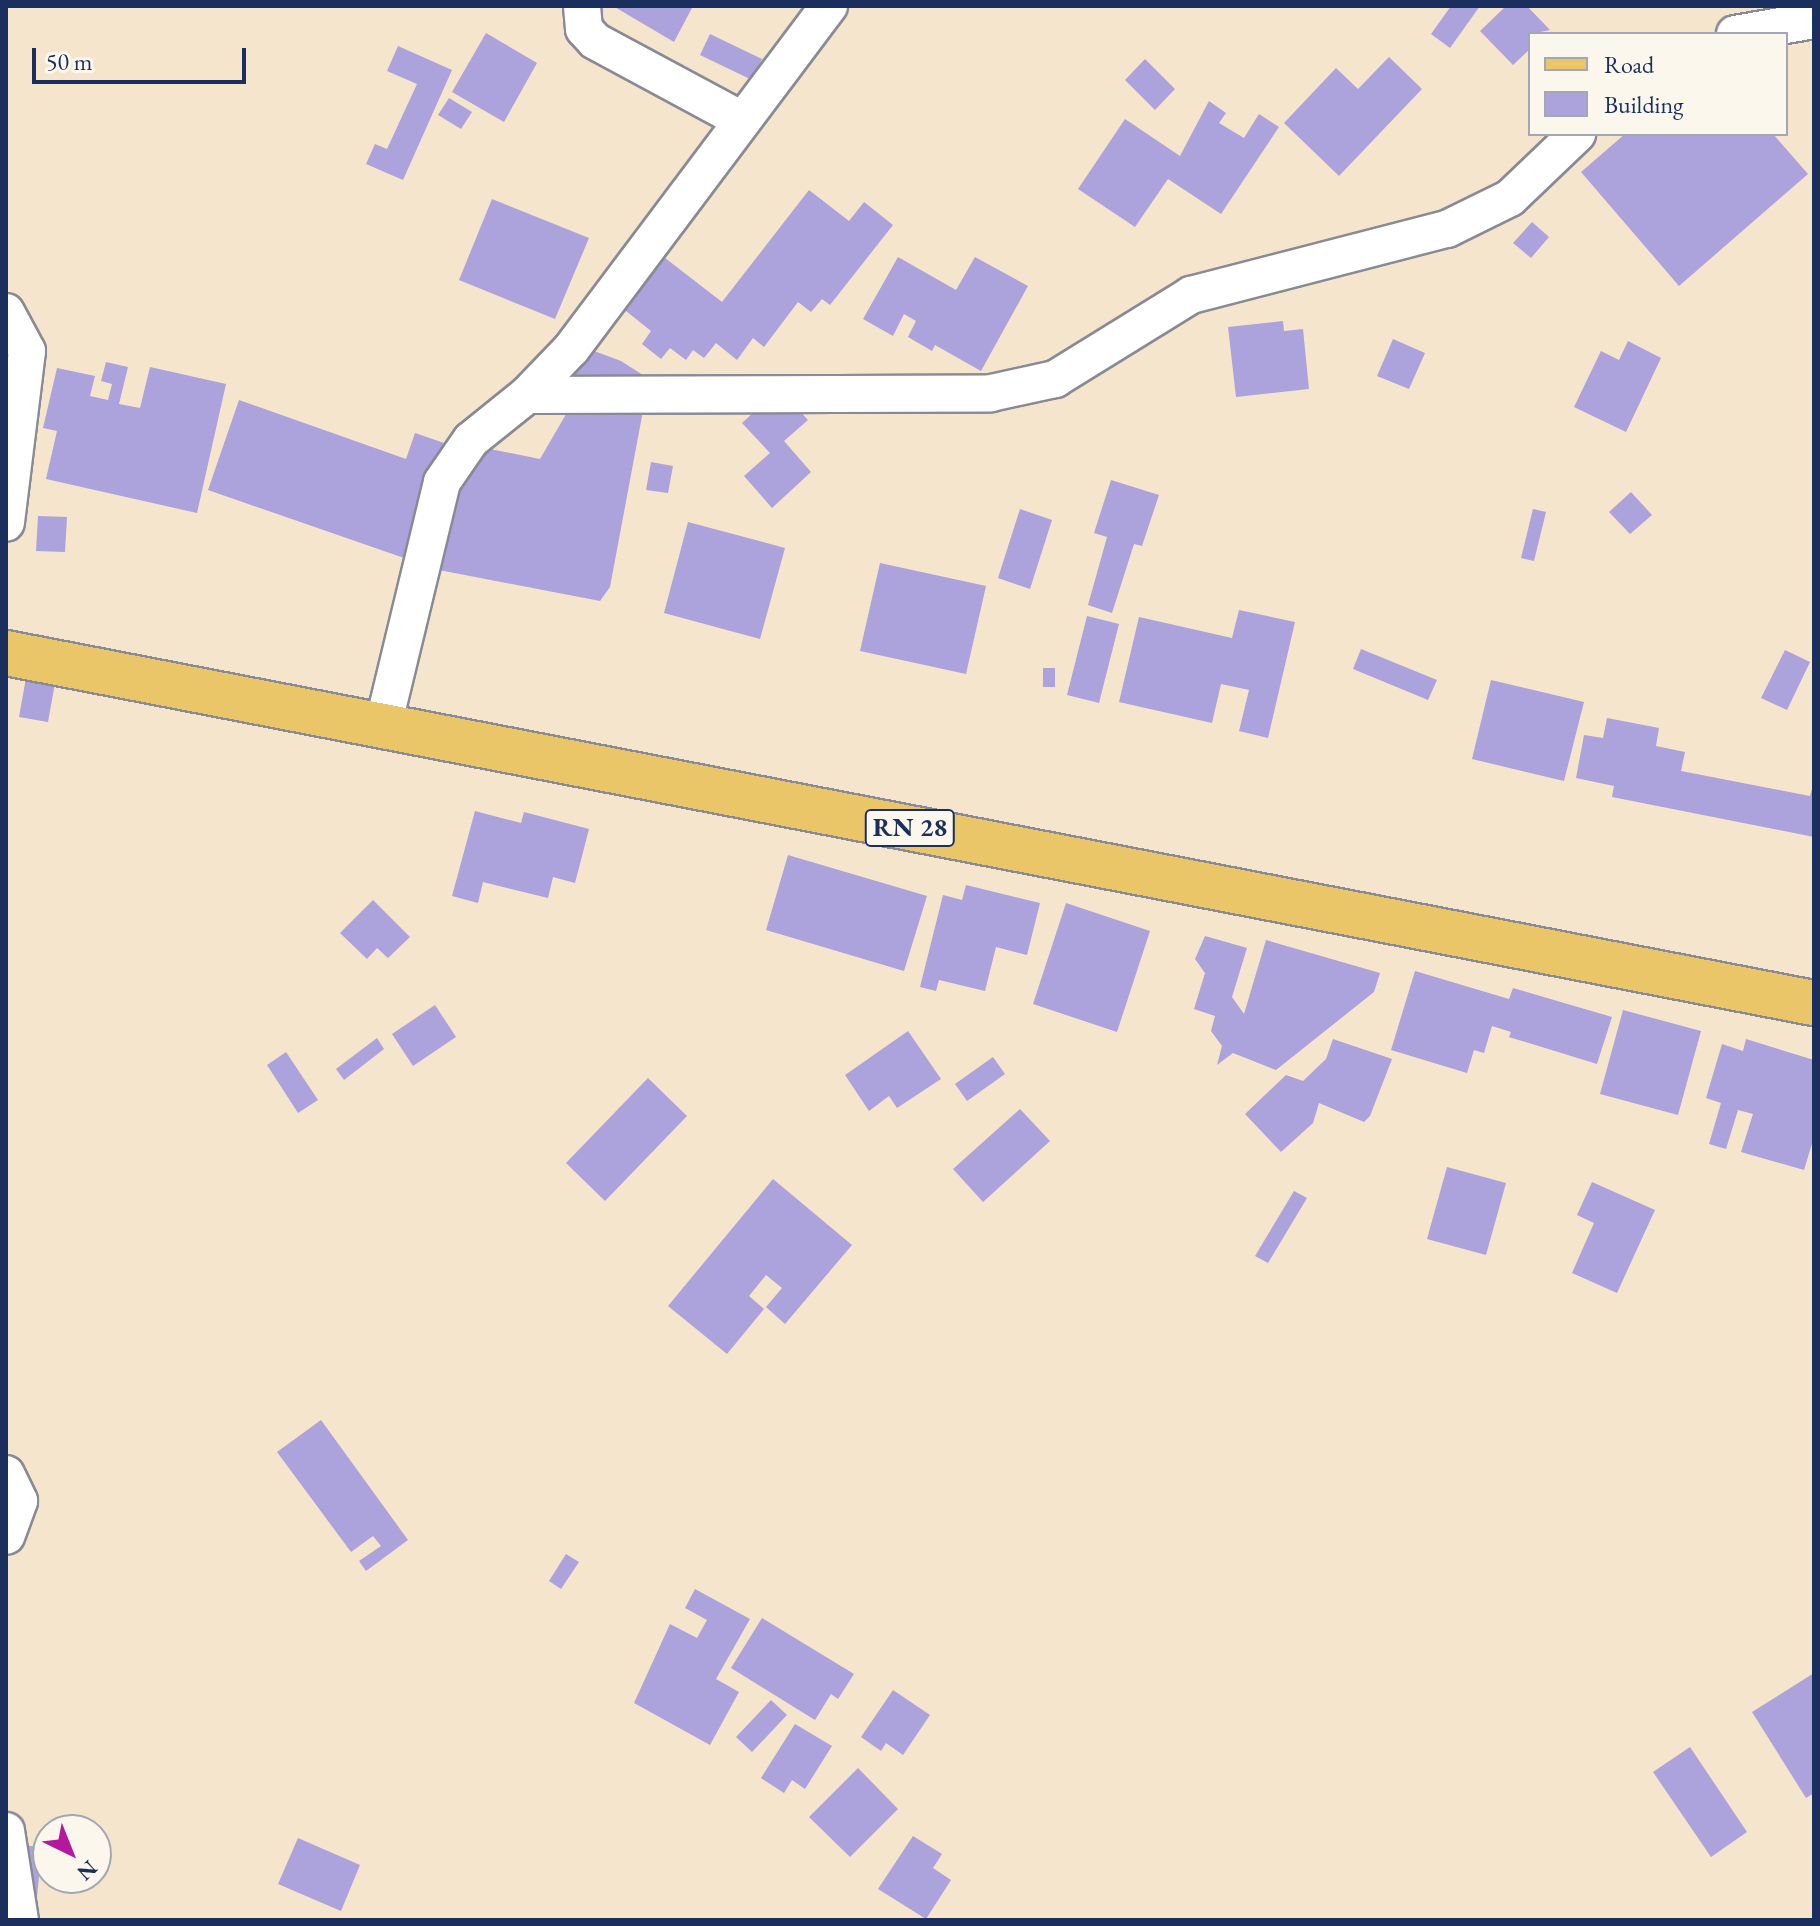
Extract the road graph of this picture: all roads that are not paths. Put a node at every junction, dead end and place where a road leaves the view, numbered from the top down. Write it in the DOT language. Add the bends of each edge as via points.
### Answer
graph roads {
  1 [pos="582,6"];
  2 [pos="829,6"];
  3 [pos="1814,20"];
  4 [pos="1746,32"];
  5 [pos="742,120"];
  6 [pos="1575,136"];
  7 [pos="6,312"];
  8 [pos="527,395"];
  9 [pos="6,523"];
  10 [pos="6,653"];
  11 [pos="383,726"];
  12 [pos="1814,1003"];
  13 [pos="6,1474"];
  14 [pos="6,1536"];
  15 [pos="6,1831"];
  16 [pos="20,1920"];
  1 -- 5 [label="street" via="584,29 595,41"];
  2 -- 5 [label="street"];
  3 -- 4 [label="street"];
  5 -- 8 [label="street" via="572,348"];
  6 -- 8 [label="street" via="1510,198 1447,229 1191,295 1055,379 991,393"];
  7 -- 9 [label="street" via="27,351"];
  8 -- 11 [label="street" via="471,440 442,482"];
  10 -- 11 [label="main road, RN 28"];
  11 -- 12 [label="main road, RN 28"];
  13 -- 14 [label="street" via="19,1501"];
  15 -- 16 [label="street"];
}
